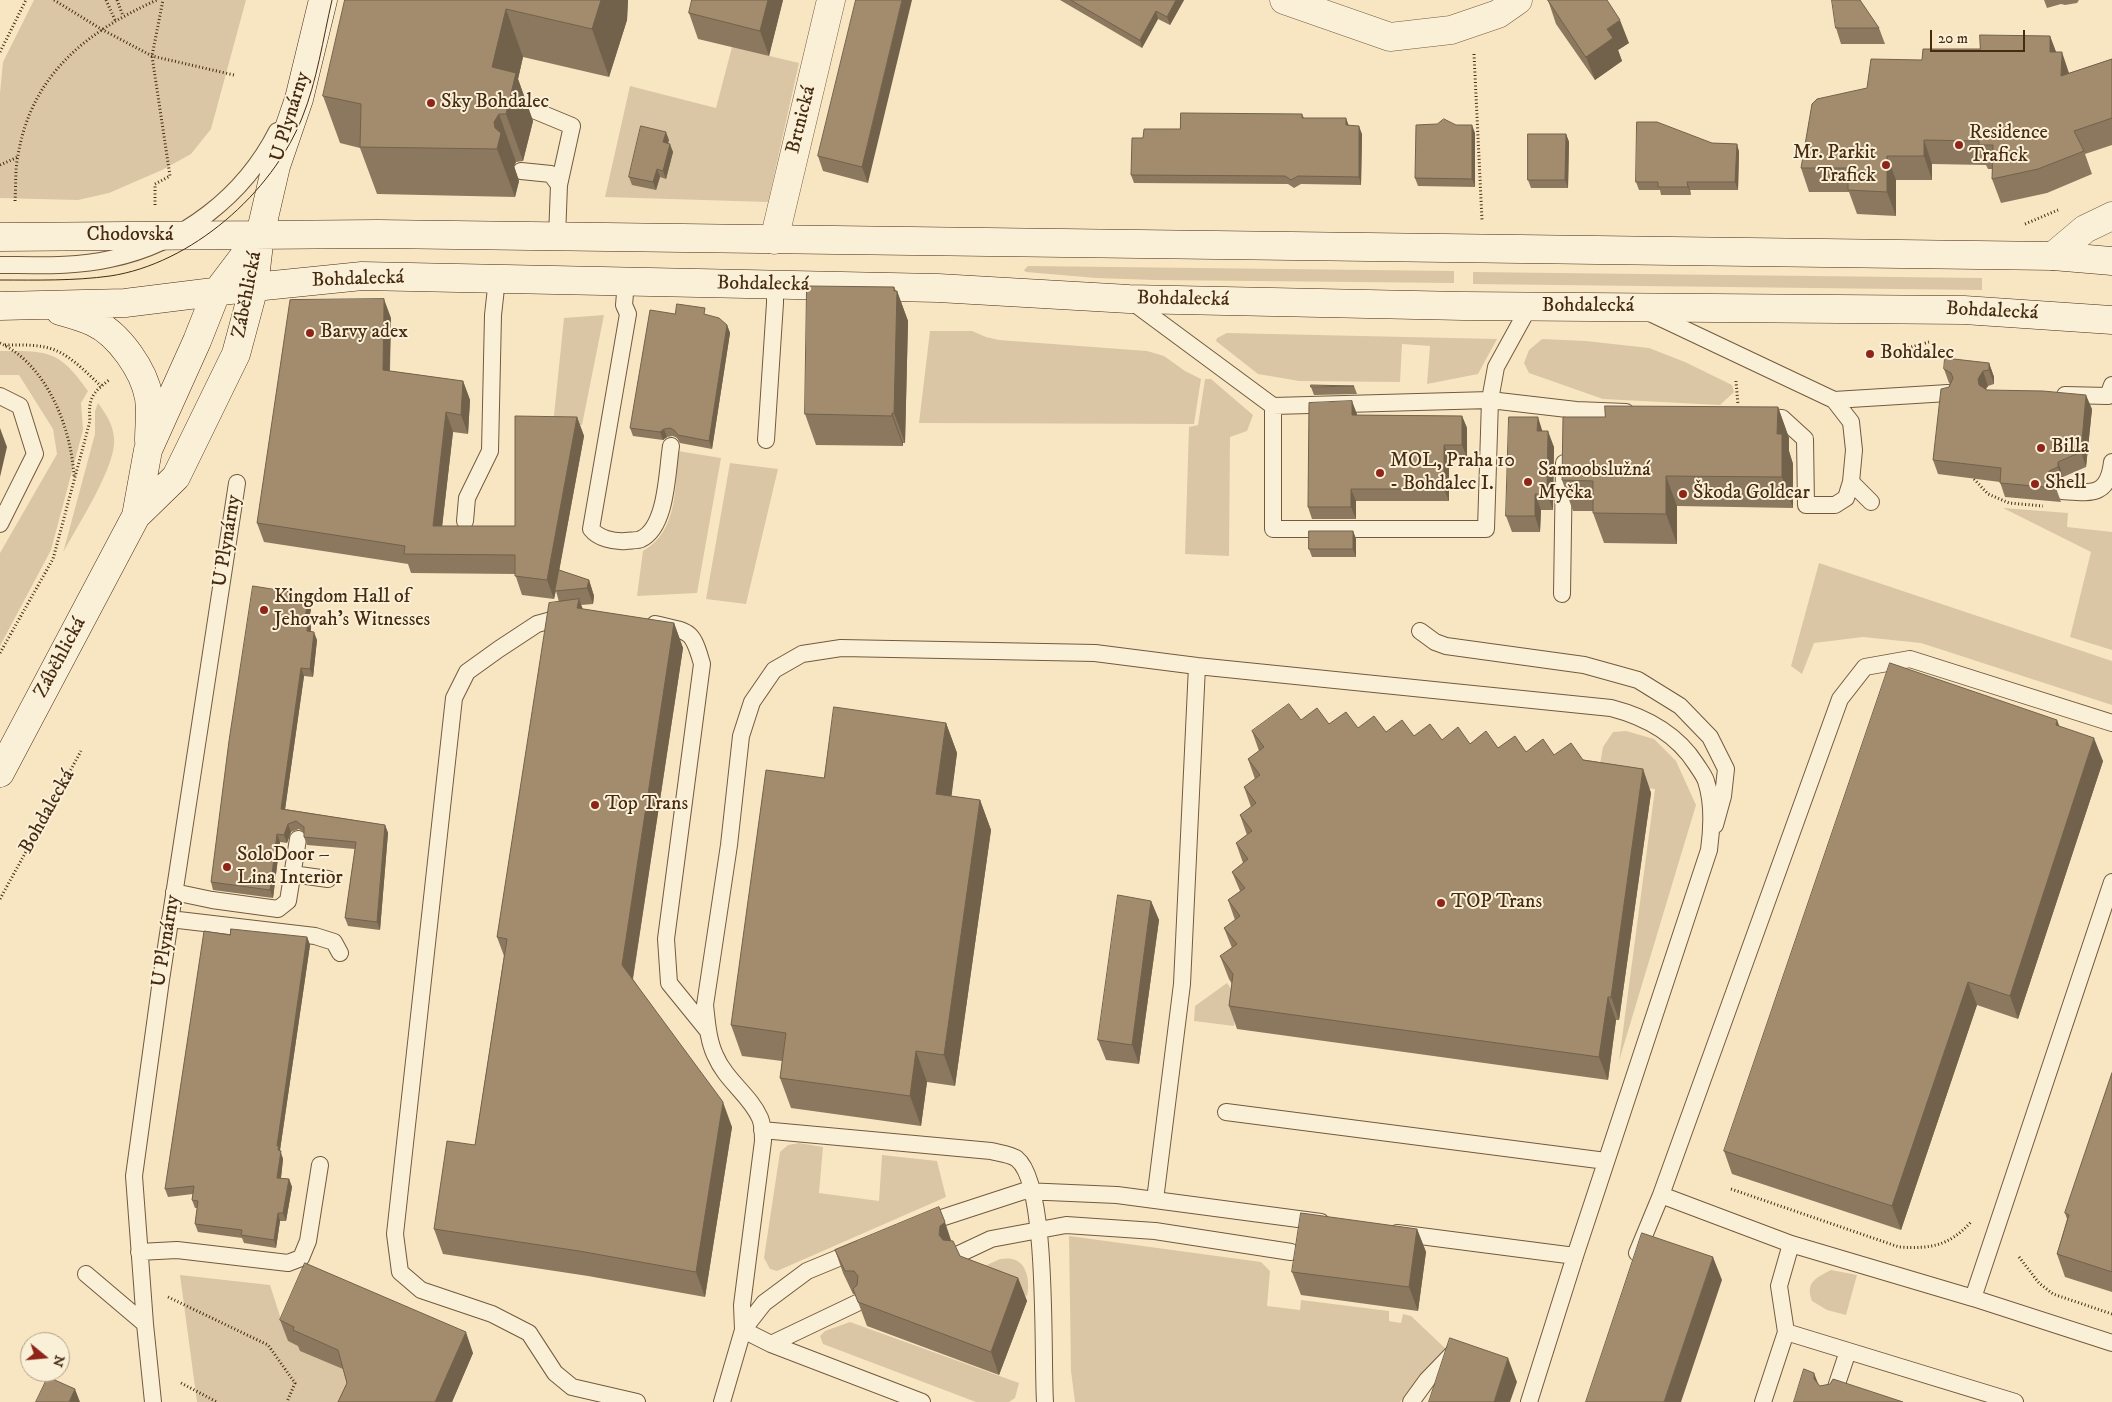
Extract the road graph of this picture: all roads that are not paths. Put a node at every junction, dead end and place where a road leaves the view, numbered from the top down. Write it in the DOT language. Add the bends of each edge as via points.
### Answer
graph roads {
  1 [pos="317,0"];
  2 [pos="323,0"];
  3 [pos="831,0"];
  4 [pos="1284,0"];
  5 [pos="1504,5"];
  6 [pos="531,109"];
  7 [pos="521,171"];
  8 [pos="559,185"];
  9 [pos="2112,216"];
  10 [pos="260,235"];
  11 [pos="0,236"];
  12 [pos="171,236"];
  13 [pos="557,237"];
  14 [pos="774,240"];
  15 [pos="2052,256"];
  16 [pos="2112,261"];
  17 [pos="0,265"];
  18 [pos="497,280"];
  19 [pos="626,282"];
  20 [pos="775,285"];
  21 [pos="254,287"];
  22 [pos="216,293"];
  23 [pos="1129,299"];
  24 [pos="0,306"];
  25 [pos="42,306"];
  26 [pos="1529,307"];
  27 [pos="1638,308"];
  28 [pos="2112,320"];
  29 [pos="1948,393"];
  30 [pos="2050,395"];
  31 [pos="2111,395"];
  32 [pos="0,396"];
  33 [pos="1490,400"];
  34 [pos="1834,400"];
  35 [pos="1273,406"];
  36 [pos="1564,409"];
  37 [pos="1643,413"];
  38 [pos="1740,417"];
  39 [pos="1564,428"];
  40 [pos="766,440"];
  41 [pos="670,446"];
  42 [pos="1564,448"];
  43 [pos="148,450"];
  44 [pos="2112,462"];
  45 [pos="1851,482"];
  46 [pos="237,483"];
  47 [pos="2062,491"];
  48 [pos="1871,502"];
  49 [pos="136,516"];
  50 [pos="465,521"];
  51 [pos="0,524"];
  52 [pos="1562,594"];
  53 [pos="582,615"];
  54 [pos="644,621"];
  55 [pos="1420,631"];
  56 [pos="1197,666"];
  57 [pos="2112,723"];
  58 [pos="0,773"];
  59 [pos="298,839"];
  60 [pos="1709,847"];
  61 [pos="292,874"];
  62 [pos="328,879"];
  63 [pos="2112,882"];
  64 [pos="174,892"];
  65 [pos="170,919"];
  66 [pos="340,953"];
  67 [pos="708,1030"];
  68 [pos="1226,1112"];
  69 [pos="762,1130"];
  70 [pos="1606,1161"];
  71 [pos="320,1165"];
  72 [pos="1034,1192"];
  73 [pos="1661,1195"];
  74 [pos="1155,1200"];
  75 [pos="1338,1225"];
  76 [pos="1039,1230"];
  77 [pos="904,1231"];
  78 [pos="1386,1231"];
  79 [pos="1791,1244"];
  80 [pos="869,1246"];
  81 [pos="139,1252"];
  82 [pos="1291,1252"];
  83 [pos="957,1255"];
  84 [pos="1575,1256"];
  85 [pos="1631,1269"];
  86 [pos="86,1274"];
  87 [pos="1973,1298"];
  88 [pos="857,1303"];
  89 [pos="145,1324"];
  90 [pos="743,1330"];
  91 [pos="1786,1332"];
  92 [pos="2112,1343"];
  93 [pos="771,1344"];
  94 [pos="1455,1351"];
  95 [pos="1848,1351"];
  96 [pos="569,1395"];
  97 [pos="1832,1398"];
  98 [pos="153,1402"];
  99 [pos="637,1402"];
  100 [pos="722,1402"];
  101 [pos="922,1402"];
  102 [pos="1045,1402"];
  103 [pos="1410,1402"];
  104 [pos="1529,1402"];
  105 [pos="1763,1402"];
  106 [pos="2015,1402"];
  1 -- 12 [label="lane" via="292,98 268,149 231,194 200,220"];
  2 -- 10 [label="main road, U Plynárny"];
  3 -- 14 [label="main road, Brtnická"];
  4 -- 5 [label="main road" via="1390,37 1451,30"];
  6 -- 8 [label="lane" via="572,126"];
  7 -- 8 [label="lane" via="551,174"];
  8 -- 13 [label="lane"];
  9 -- 15 [label="main road" via="2085,229"];
  10 -- 12 [label="main road, Chodovská"];
  10 -- 13 [label="main road"];
  10 -- 21 [label="main road, Záběhlická"];
  10 -- 22 [label="main road, Záběhlická"];
  11 -- 12 [label="main road, Chodovská"];
  12 -- 17 [label="lane" via="155,245 111,259 48,265"];
  13 -- 14 [label="main road"];
  14 -- 15 [label="main road"];
  15 -- 16 [label="main road"];
  18 -- 19 [label="main road, Bohdalecká"];
  18 -- 21 [label="main road, Bohdalecká" via="362,276"];
  18 -- 50 [label="lane" via="490,451 467,498"];
  19 -- 20 [label="main road, Bohdalecká"];
  19 -- 41 [label="lane" via="624,304 628,314 590,529 597,537 622,541 641,539 656,527"];
  20 -- 23 [label="main road, Bohdalecká" via="938,288"];
  20 -- 40 [label="lane"];
  21 -- 22 [label="main road"];
  21 -- 49 [label="main road, Záběhlická" via="236,354 176,477"];
  22 -- 25 [label="main road" via="130,302"];
  22 -- 43 [label="main road, Záběhlická"];
  23 -- 26 [label="main road, Bohdalecká"];
  23 -- 35 [label="lane"];
  24 -- 25 [label="main road"];
  25 -- 43 [label="main road" via="94,322 126,351 148,397"];
  26 -- 27 [label="main road, Bohdalecká"];
  26 -- 33 [label="lane" via="1496,367"];
  27 -- 28 [label="main road, Bohdalecká" via="1964,310"];
  27 -- 34 [label="lane"];
  29 -- 34 [label="lane"];
  30 -- 31 [label="lane"];
  32 -- 51 [label="lane" via="20,406 35,454"];
  33 -- 35 [label="lane"];
  33 -- 35 [label="lane" via="1486,529 1273,529"];
  33 -- 36 [label="lane"];
  34 -- 45 [label="lane" via="1851,422 1854,450"];
  36 -- 37 [label="lane"];
  36 -- 39 [label="lane"];
  38 -- 45 [label="lane" via="1782,418 1805,439 1806,505 1835,505 1846,498"];
  42 -- 52 [label="lane"];
  43 -- 49 [label="main road, Záběhlická"];
  44 -- 47 [label="lane" via="2110,477 2101,490 2091,493"];
  45 -- 48 [label="lane"];
  46 -- 64 [label="lane, U Plynárny"];
  49 -- 58 [label="main road, Záběhlická"];
  53 -- 96 [label="lane" via="537,624 468,672 454,698 395,1234 400,1272 421,1290 492,1314 529,1333"];
  54 -- 67 [label="lane" via="686,631 696,643 702,664 666,939 669,984"];
  55 -- 60 [label="lane" via="1446,646 1584,665 1638,680 1680,706 1710,737 1726,769 1723,796"];
  56 -- 60 [label="lane" via="1611,708 1633,714 1657,725 1687,750 1706,780 1711,812"];
  56 -- 67 [label="lane" via="1095,653 841,648 802,654 774,670 752,702 741,736 729,845 705,1005"];
  56 -- 74 [label="lane" via="1182,984"];
  57 -- 73 [label="lane" via="1910,659 1865,667 1840,699"];
  59 -- 61 [label="lane"];
  60 -- 70 [label="lane"];
  61 -- 62 [label="lane"];
  61 -- 64 [label="lane" via="288,901 278,908"];
  63 -- 87 [label="lane"];
  64 -- 65 [label="lane, U Plynárny"];
  65 -- 66 [label="lane" via="315,936 334,942"];
  65 -- 81 [label="lane, U Plynárny" via="134,1176"];
  67 -- 69 [label="lane" via="715,1055 731,1082 751,1102 761,1120"];
  68 -- 70 [label="lane"];
  69 -- 72 [label="lane" via="991,1151 1016,1158 1028,1173"];
  69 -- 90 [label="lane" via="764,1141 742,1305"];
  70 -- 84 [label="lane"];
  71 -- 81 [label="lane" via="308,1241 301,1258 288,1263 177,1250"];
  72 -- 74 [label="lane"];
  72 -- 76 [label="lane"];
  72 -- 77 [label="lane" via="1024,1191"];
  73 -- 79 [label="lane"];
  73 -- 85 [label="lane"];
  74 -- 75 [label="lane"];
  76 -- 82 [label="lane" via="1066,1225 1154,1231"];
  76 -- 83 [label="lane" via="991,1239"];
  76 -- 102 [label="lane"];
  78 -- 84 [label="lane"];
  79 -- 87 [label="lane"];
  79 -- 91 [label="lane" via="1779,1286"];
  80 -- 90 [label="lane" via="807,1272 764,1303"];
  81 -- 89 [label="lane, U Plynárny"];
  84 -- 104 [label="lane"];
  86 -- 89 [label="lane"];
  87 -- 92 [label="lane"];
  88 -- 93 [label="lane"];
  89 -- 98 [label="lane, U Plynárny"];
  90 -- 93 [label="lane"];
  90 -- 100 [label="lane"];
  91 -- 95 [label="lane"];
  91 -- 105 [label="lane"];
  93 -- 101 [label="lane"];
  94 -- 103 [label="lane"];
  95 -- 97 [label="lane"];
  95 -- 106 [label="lane"];
  96 -- 99 [label="lane"];
}
